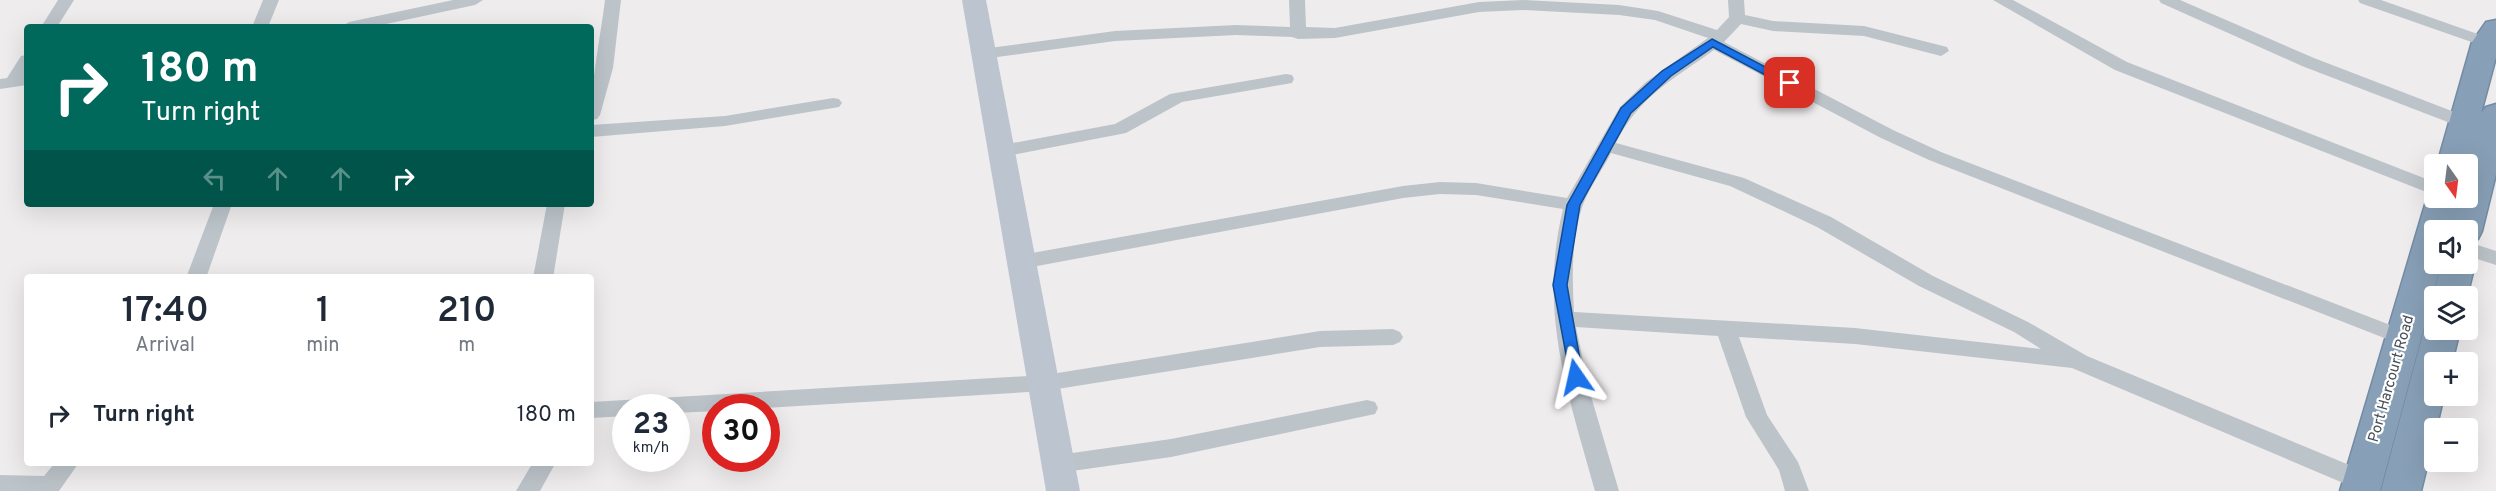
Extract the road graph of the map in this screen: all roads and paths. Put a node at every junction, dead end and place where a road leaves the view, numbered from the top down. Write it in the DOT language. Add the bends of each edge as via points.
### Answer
graph roads {
  1 [pos="66,0"];
  2 [pos="271,0"];
  3 [pos="475,0"];
  4 [pos="613,0"];
  5 [pos="974,0"];
  6 [pos="1297,0"];
  7 [pos="2001,0"];
  8 [pos="2167,0"];
  9 [pos="2366,0"];
  10 [pos="1737,9"];
  11 [pos="51,24"];
  12 [pos="261,24"];
  13 [pos="363,24"];
  14 [pos="1298,33"];
  15 [pos="2491,35"];
  16 [pos="1716,39"];
  17 [pos="1941,51"];
  18 [pos="982,54"];
  19 [pos="24,65"];
  20 [pos="1286,79"];
  21 [pos="13,82"];
  22 [pos="832,103"];
  23 [pos="594,105"];
  24 [pos="2496,117"];
  25 [pos="2464,122"];
  26 [pos="594,131"];
  27 [pos="1607,146"];
  28 [pos="1002,151"];
  29 [pos="2455,154"];
  30 [pos="2424,185"];
  31 [pos="1574,205"];
  32 [pos="222,207"];
  33 [pos="555,207"];
  34 [pos="2440,208"];
  35 [pos="2469,220"];
  36 [pos="2478,252"];
  37 [pos="2496,258"];
  38 [pos="1021,262"];
  39 [pos="197,274"];
  40 [pos="544,274"];
  41 [pos="1564,319"];
  42 [pos="1726,328"];
  43 [pos="1394,337"];
  44 [pos="2404,338"];
  45 [pos="2440,340"];
  46 [pos="2079,362"];
  47 [pos="1045,383"];
  48 [pos="1367,408"];
  49 [pos="594,410"];
  50 [pos="65,466"];
  51 [pos="543,466"];
  52 [pos="1060,477"];
  53 [pos="0,484"];
  54 [pos="2362,486"];
  55 [pos="48,488"];
  56 [pos="528,491"];
  57 [pos="1607,491"];
  58 [pos="1797,491"];
  59 [pos="2402,491"];
  1 -- 11 [label="street"];
  2 -- 12 [label="street"];
  3 -- 13 [label="street"];
  4 -- 23 [label="street" via="605,68"];
  5 -- 18 [label="street"];
  6 -- 14 [label="street"];
  7 -- 30 [label="street" via="2121,66"];
  8 -- 25 [label="street" via="2308,62"];
  9 -- 15 [label="street"];
  10 -- 16 [label="street"];
  10 -- 17 [label="street" via="1773,26 1864,31"];
  14 -- 16 [label="street" via="1360,30 1479,7 1523,4 1658,16"];
  14 -- 18 [label="street" via="1236,30 1116,36"];
  15 -- 25 [label="highway"];
  16 -- 27 [label="street" via="1667,73 1626,111"];
  16 -- 44 [label="street" via="1887,134 1935,156"];
  18 -- 28 [label="street"];
  19 -- 21 [label="street"];
  20 -- 28 [label="street" via="1176,98 1120,129"];
  22 -- 26 [label="street" via="725,121"];
  24 -- 35 [label="highway"];
  25 -- 29 [label="highway"];
  27 -- 31 [label="street"];
  27 -- 46 [label="street" via="1737,182 1824,222"];
  28 -- 38 [label="street"];
  31 -- 38 [label="street" via="1476,189 1440,188"];
  31 -- 41 [label="street" via="1560,285"];
  32 -- 39 [label="street"];
  33 -- 40 [label="street"];
  34 -- 44 [label="highway, Port Harcourt Road"];
  36 -- 37 [label="street"];
  38 -- 47 [label="street"];
  41 -- 42 [label="street"];
  41 -- 57 [label="street"];
  42 -- 46 [label="street" via="1877,338"];
  42 -- 58 [label="street" via="1757,417 1790,468"];
  43 -- 47 [label="street" via="1320,339"];
  44 -- 54 [label="highway, Port Harcourt Road"];
  45 -- 59 [label="highway"];
  46 -- 54 [label="street"];
  47 -- 49 [label="street"];
  47 -- 52 [label="street"];
  48 -- 52 [label="street" via="1171,448"];
  50 -- 55 [label="street"];
  51 -- 56 [label="street"];
  53 -- 55 [label="street"];
}
